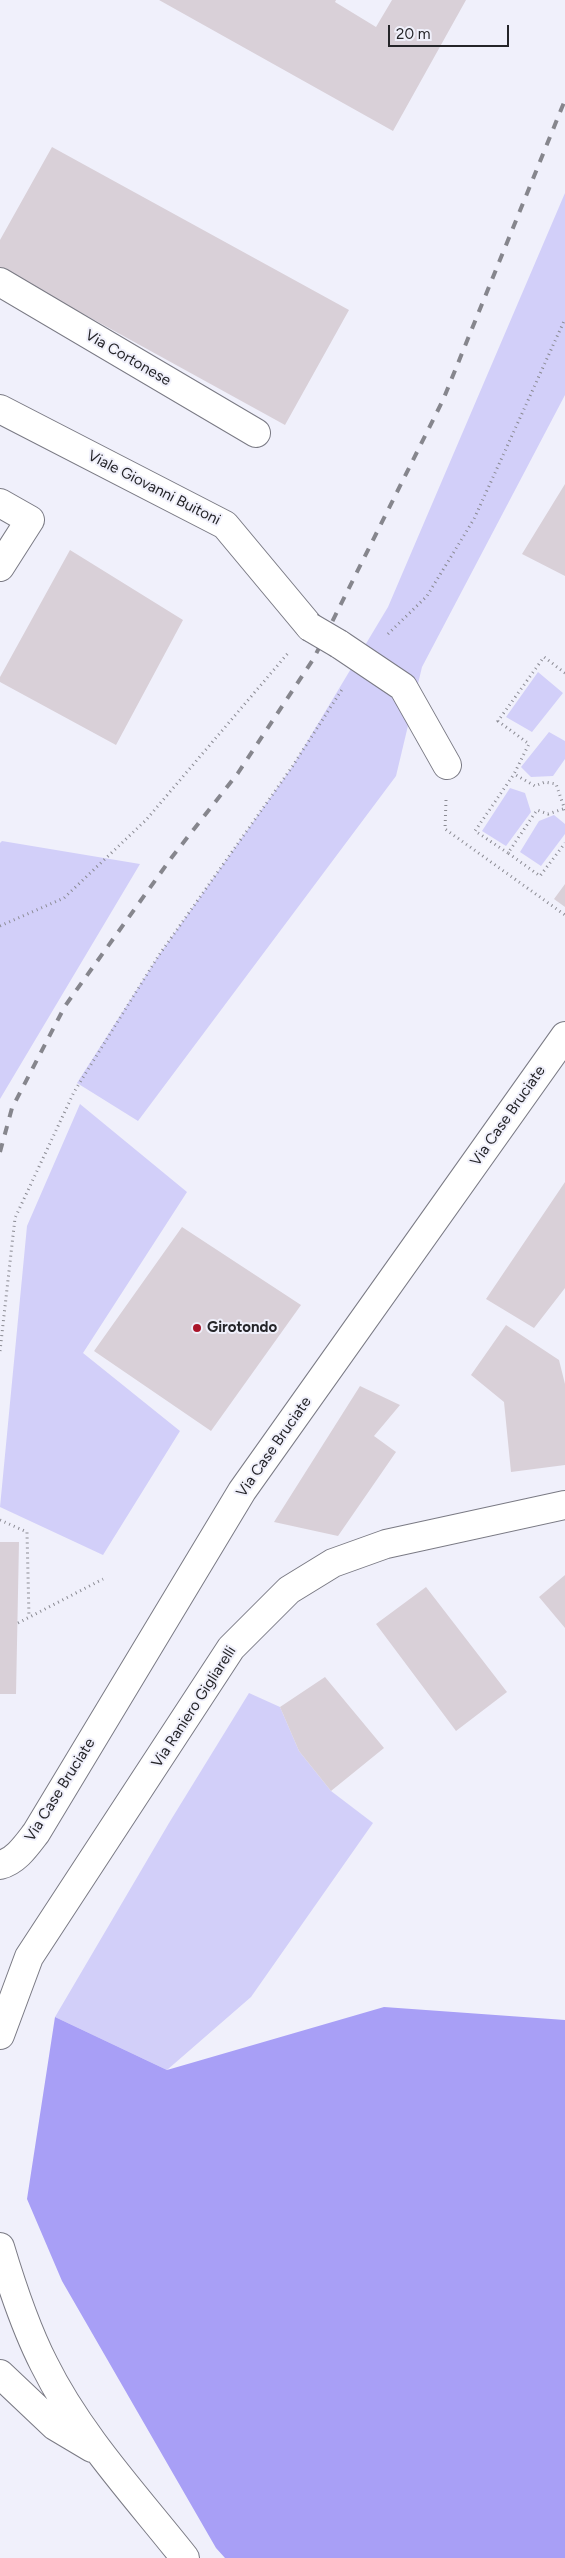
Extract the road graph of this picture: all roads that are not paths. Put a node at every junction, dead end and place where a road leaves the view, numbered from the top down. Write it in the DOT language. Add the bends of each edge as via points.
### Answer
graph roads {
  1 [pos="0,282"];
  2 [pos="0,409"];
  3 [pos="256,433"];
  4 [pos="0,503"];
  5 [pos="0,567"];
  6 [pos="447,765"];
  7 [pos="565,1036"];
  8 [pos="565,1505"];
  9 [pos="0,1865"];
  10 [pos="0,2035"];
  11 [pos="0,2247"];
  12 [pos="0,2374"];
  13 [pos="102,2454"];
  14 [pos="185,2558"];
  1 -- 3 [label="street, Via Cortonese"];
  2 -- 6 [label="street, Viale Giovanni Buitoni, bridge" via="225,525 310,627 404,687"];
  4 -- 5 [label="street" via="30,520"];
  7 -- 9 [label="street, Via Case Bruciate" via="242,1491 36,1833 23,1850"];
  8 -- 10 [label="street, Via Raniero Gigliarelli" via="386,1544 333,1563 289,1590 231,1648 29,1957"];
  11 -- 13 [label="street" via="44,2366"];
  12 -- 13 [label="street" via="55,2426"];
  13 -- 14 [label="street"];
}
